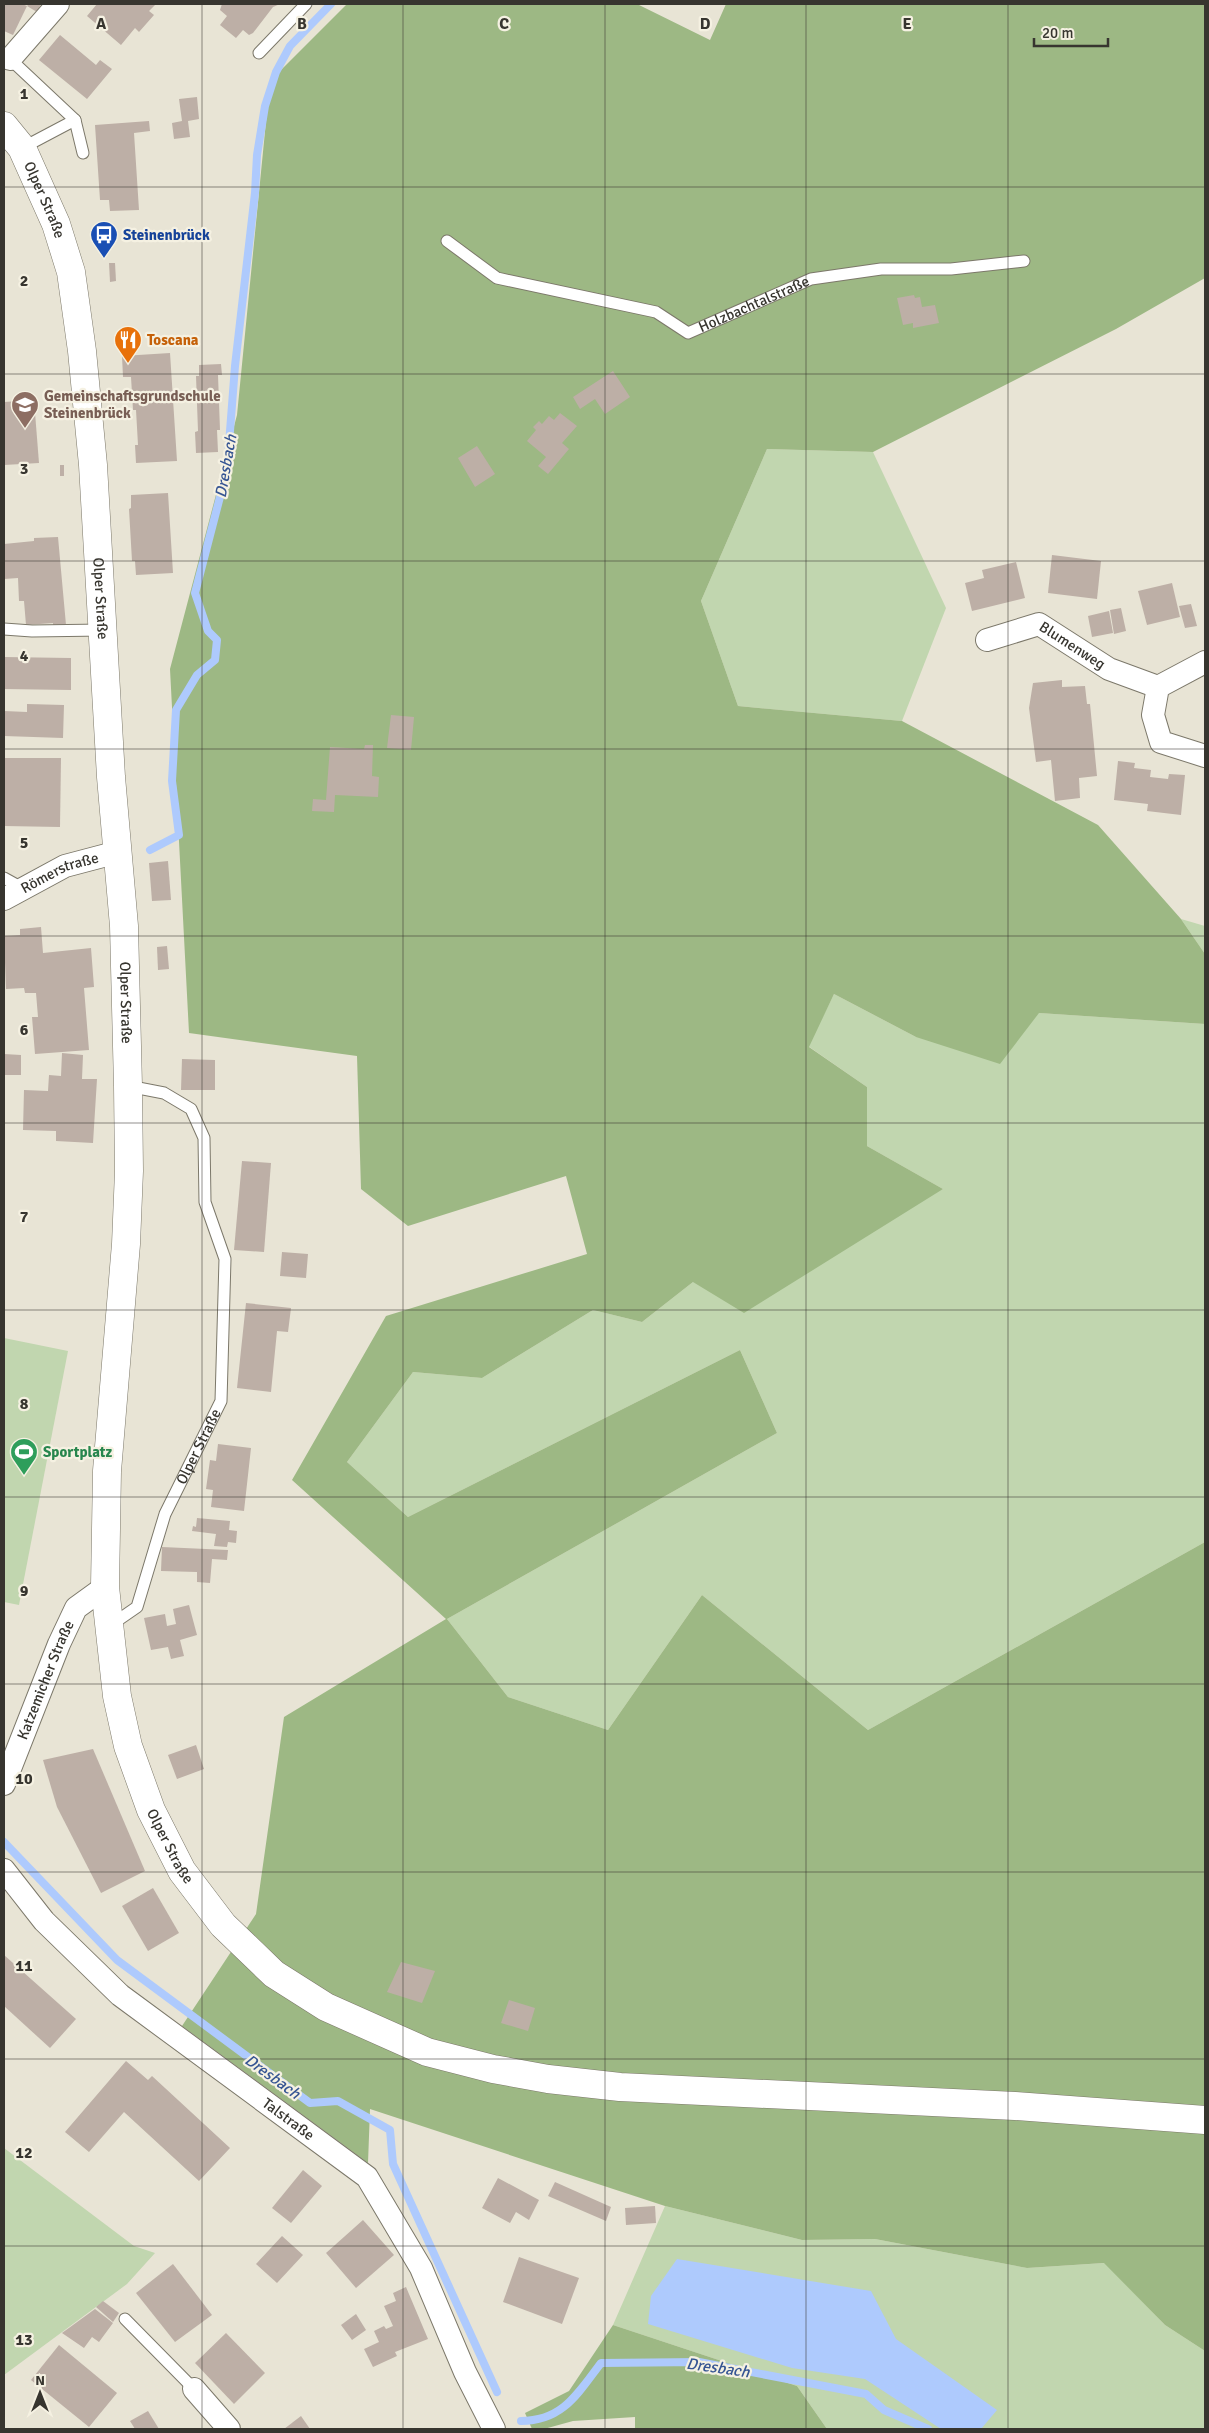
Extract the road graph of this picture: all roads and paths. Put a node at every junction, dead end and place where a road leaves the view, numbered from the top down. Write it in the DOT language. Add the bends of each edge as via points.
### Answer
graph roads {
  1 [pos="58,4"];
  2 [pos="306,4"];
  3 [pos="259,53"];
  4 [pos="10,59"];
  5 [pos="75,120"];
  6 [pos="4,126"];
  7 [pos="22,148"];
  8 [pos="83,153"];
  9 [pos="447,241"];
  10 [pos="1024,261"];
  11 [pos="4,629"];
  12 [pos="103,630"];
  13 [pos="986,640"];
  14 [pos="1205,662"];
  15 [pos="1158,686"];
  16 [pos="1204,755"];
  17 [pos="118,852"];
  18 [pos="10,888"];
  19 [pos="128,1086"];
  20 [pos="105,1587"];
  21 [pos="108,1627"];
  22 [pos="4,1784"];
  23 [pos="4,1870"];
  24 [pos="1205,2120"];
  25 [pos="125,2319"];
  26 [pos="194,2389"];
  27 [pos="229,2429"];
  28 [pos="494,2429"];
  1 -- 4 [label="street"];
  2 -- 3 [label="lane"];
  4 -- 5 [label="lane"];
  5 -- 7 [label="lane"];
  5 -- 8 [label="lane"];
  6 -- 7 [label="main road, Olper Straße"];
  7 -- 12 [label="main road, Olper Straße" via="53,217 71,272 93,465"];
  9 -- 10 [label="lane, Holzbachtalstraße" via="497,278 656,312 688,333 811,279 881,269 951,269"];
  11 -- 12 [label="lane"];
  12 -- 17 [label="main road, Olper Straße"];
  13 -- 15 [label="street, Blumenweg" via="1039,624 1109,668"];
  14 -- 15 [label="street"];
  15 -- 16 [label="street" via="1153,715 1161,742"];
  17 -- 18 [label="street, Römerstraße" via="66,866"];
  17 -- 19 [label="main road, Olper Straße" via="124,926"];
  19 -- 20 [label="main road, Olper Straße" via="126,1244 107,1470"];
  19 -- 21 [label="lane, Olper Straße" via="164,1093 191,1109 204,1138 205,1202 225,1259 221,1401 165,1514 137,1607"];
  20 -- 21 [label="main road, Olper Straße"];
  20 -- 22 [label="street, Katzemicher Straße" via="76,1608"];
  21 -- 24 [label="main road, Olper Straße" via="117,1696 128,1746 151,1810 182,1871 223,1925 274,1974 326,2007 427,2052 494,2070 548,2079 620,2087 1015,2106"];
  23 -- 28 [label="street, Talstraße" via="44,1921 120,1995 367,2176 421,2268 465,2372"];
  25 -- 26 [label="lane"];
  26 -- 27 [label="street"];
}
